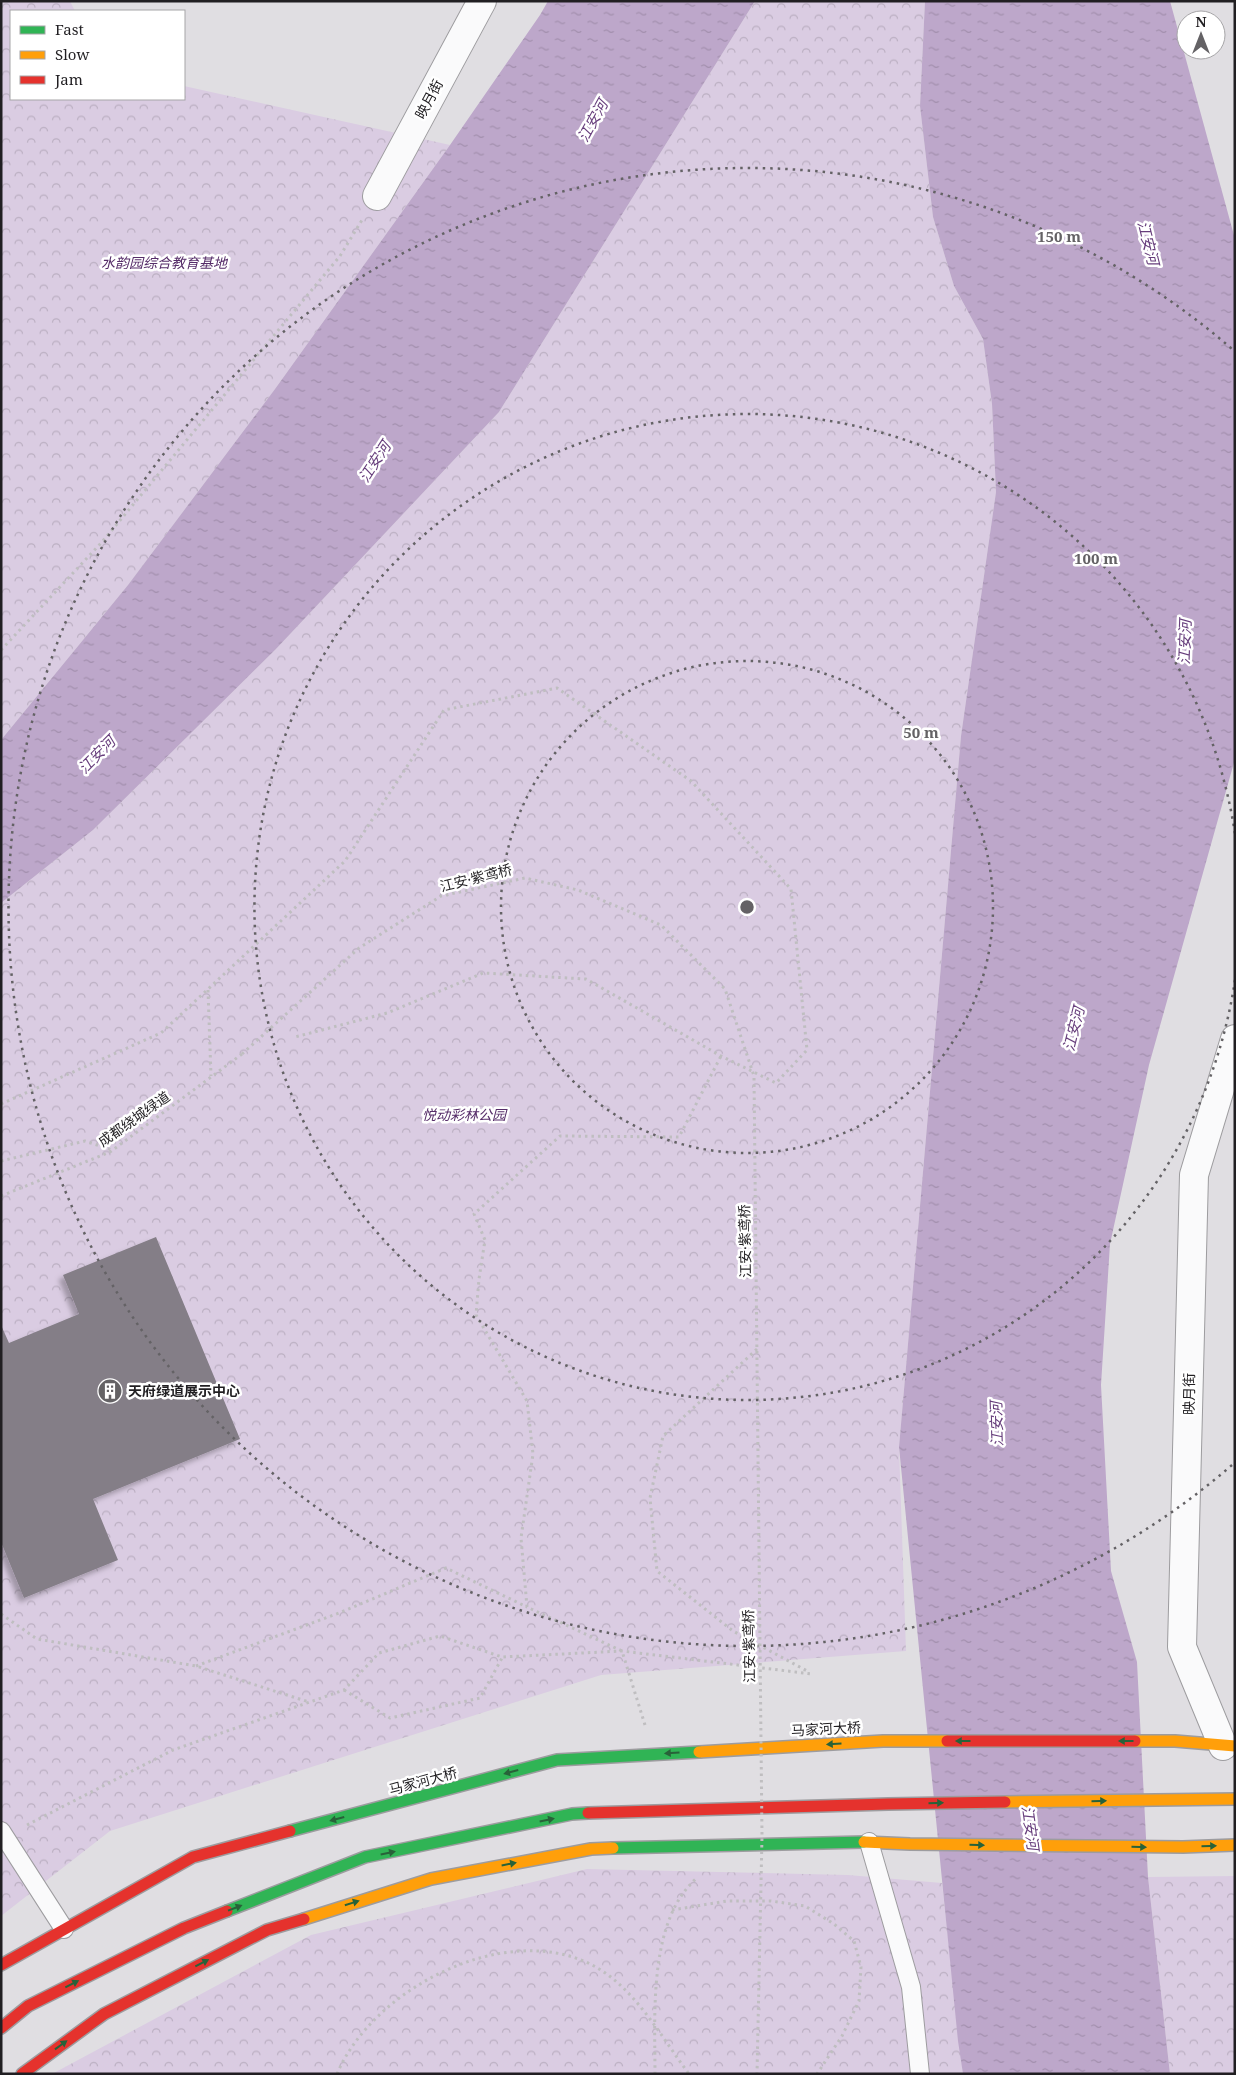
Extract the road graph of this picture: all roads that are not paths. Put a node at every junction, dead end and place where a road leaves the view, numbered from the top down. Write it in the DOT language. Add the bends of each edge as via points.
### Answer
graph roads {
  1 [pos="482,1"];
  2 [pos="377,196"];
  3 [pos="1235,1039"];
  4 [pos="1229,1746"];
  5 [pos="1235,1799"];
  6 [pos="3,1834"];
  7 [pos="869,1842"];
  8 [pos="1235,1845"];
  9 [pos="64,1929"];
  10 [pos="1,1965"];
  11 [pos="1,2028"];
  12 [pos="22,2074"];
  13 [pos="920,2074"];
  1 -- 2 [label="street, 映月街"];
  3 -- 4 [label="street, 映月街" via="1194,1175 1182,1647"];
  4 -- 9 [label="main road, 马家河大桥, one-way" via="1174,1741 883,1741 557,1760 193,1858"];
  11 -- 5 [label="main road, one-way" via="28,2006 184,1928 365,1858 572,1814 888,1804"];
  6 -- 9 [label="lane"];
  7 -- 8 [label="main road, one-way"];
  12 -- 7 [label="main road, one-way" via="104,2014 267,1930 431,1879 591,1849"];
  7 -- 13 [label="lane" via="911,1987"];
  9 -- 10 [label="main road, 马家河大桥"];
}
